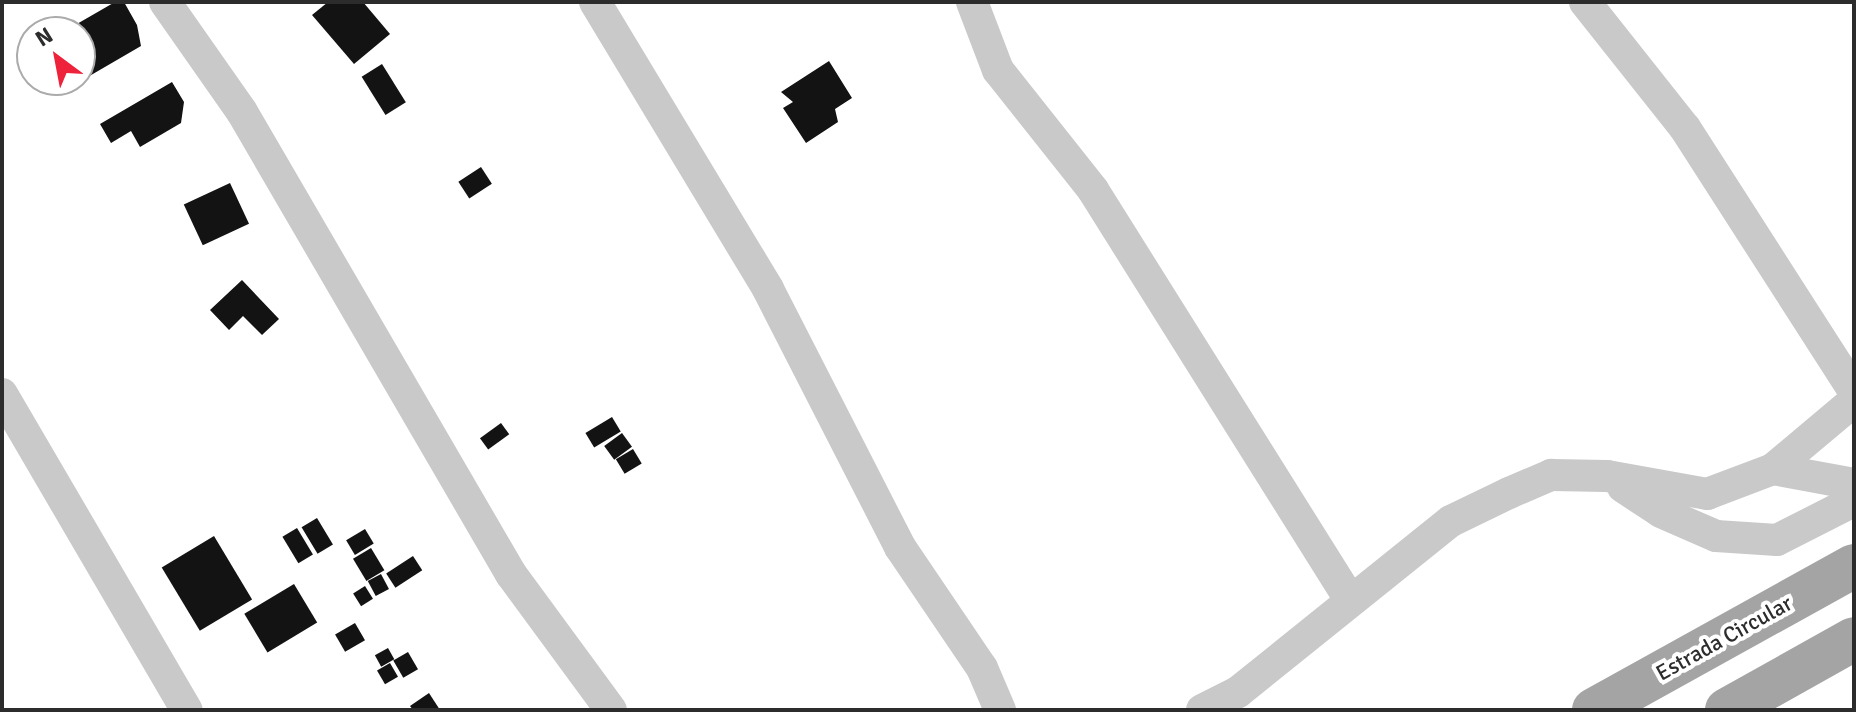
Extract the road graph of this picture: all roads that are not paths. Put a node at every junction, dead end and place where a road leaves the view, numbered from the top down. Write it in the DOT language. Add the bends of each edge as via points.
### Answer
graph roads {
  1 [pos="165,2"];
  2 [pos="595,2"];
  3 [pos="972,2"];
  4 [pos="1585,2"];
  5 [pos="1854,391"];
  6 [pos="1854,401"];
  7 [pos="4,402"];
  8 [pos="1773,469"];
  9 [pos="1607,476"];
  10 [pos="1854,484"];
  11 [pos="1854,501"];
  12 [pos="1854,566"];
  13 [pos="1350,600"];
  14 [pos="1854,639"];
  15 [pos="187,710"];
  16 [pos="611,710"];
  17 [pos="1000,710"];
  18 [pos="1202,710"];
  19 [pos="1594,710"];
  20 [pos="1727,710"];
  1 -- 16 [label="street" via="242,112 511,574"];
  2 -- 17 [label="street" via="768,289 900,547 982,668"];
  3 -- 13 [label="street" via="998,70 1093,190"];
  4 -- 5 [label="street" via="1685,128"];
  6 -- 8 [label="street"];
  7 -- 15 [label="street"];
  8 -- 9 [label="street" via="1707,494"];
  8 -- 10 [label="street"];
  9 -- 11 [label="street" via="1661,512 1716,536 1777,540"];
  9 -- 13 [label="street" via="1551,475 1497,498 1451,521"];
  12 -- 19 [label="main road, Estrada Circular"];
  13 -- 18 [label="street" via="1238,692"];
  14 -- 20 [label="main road"];
}
